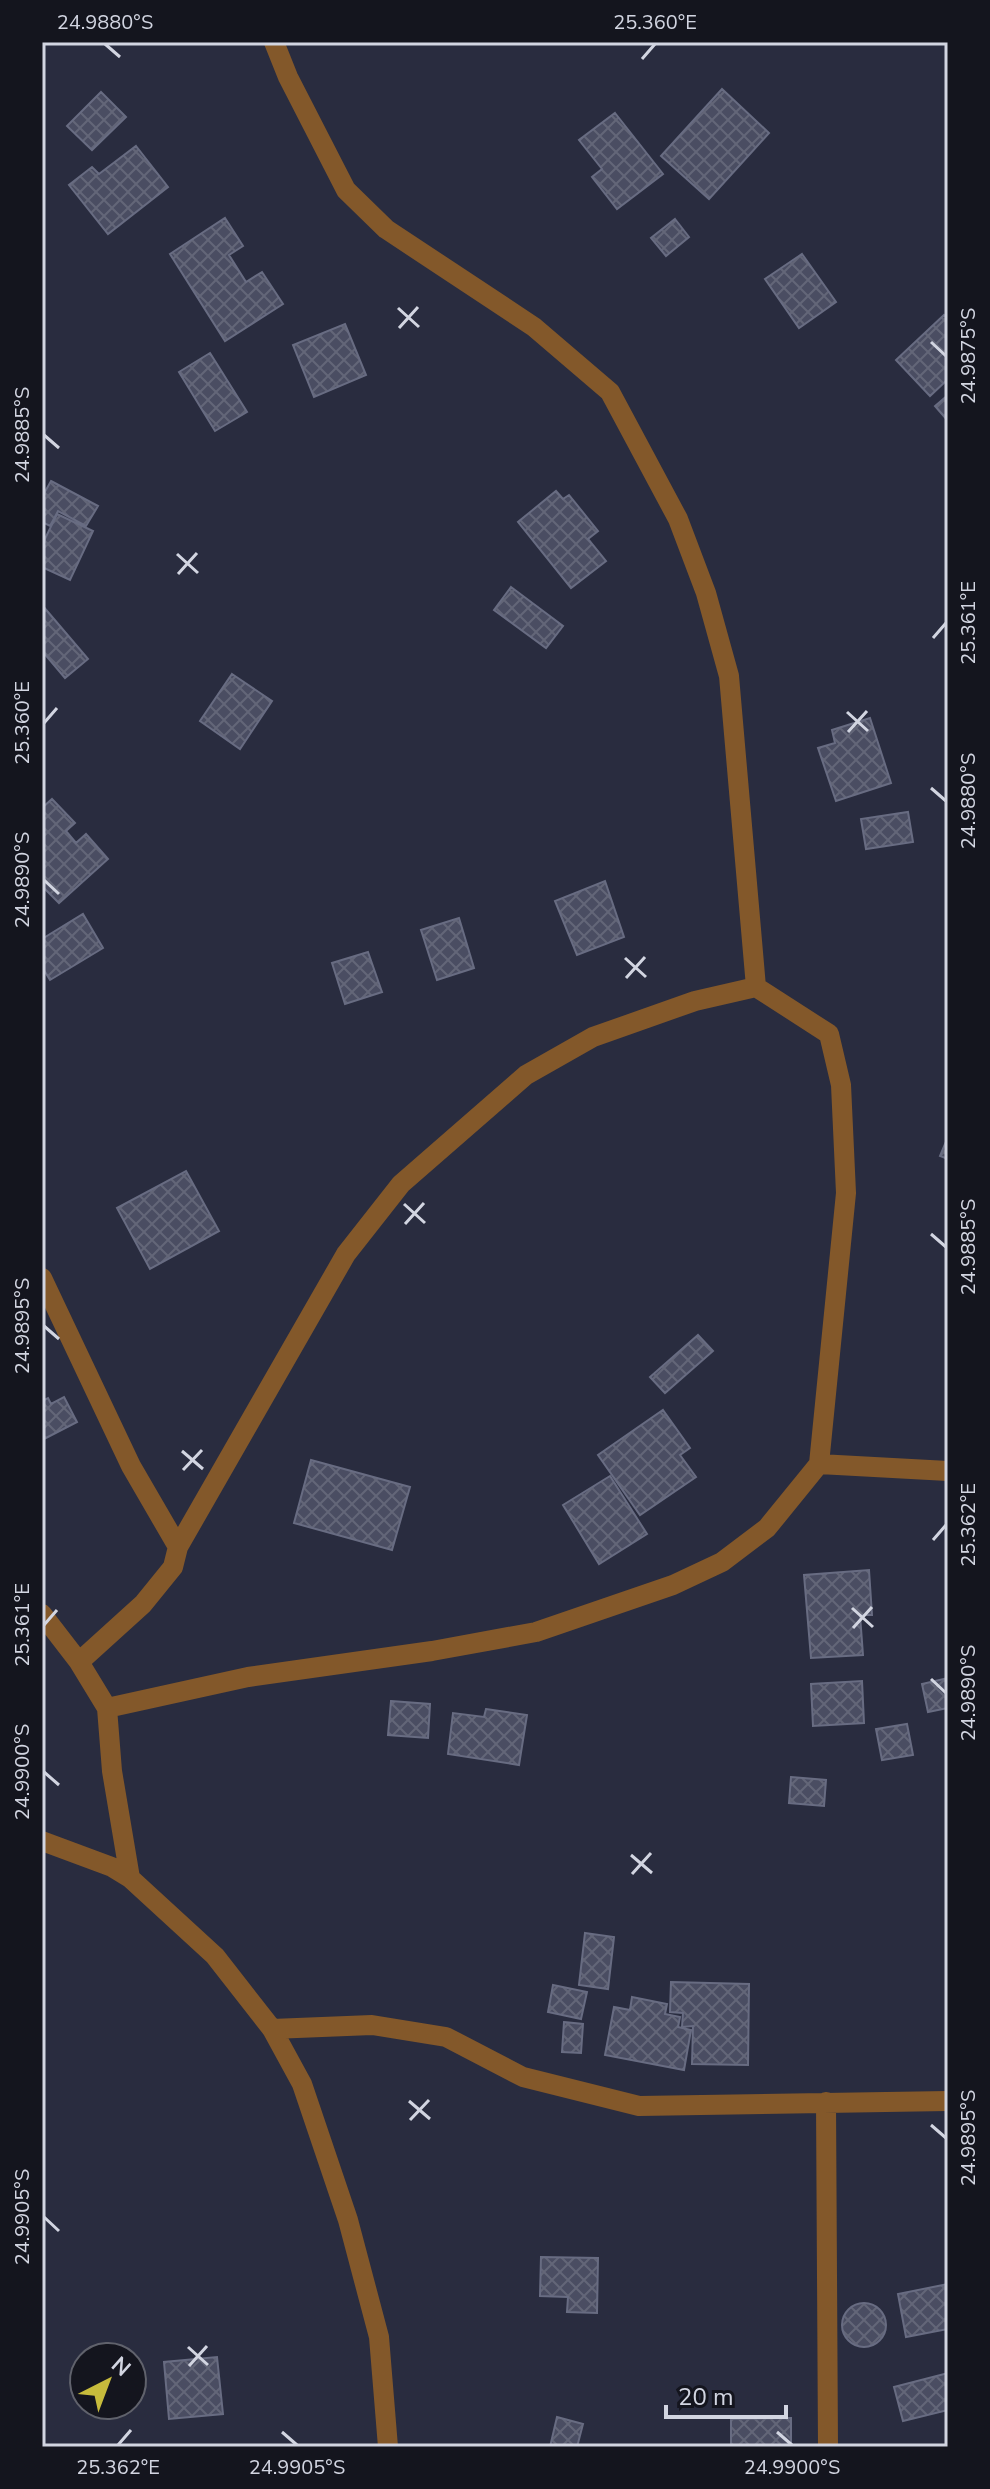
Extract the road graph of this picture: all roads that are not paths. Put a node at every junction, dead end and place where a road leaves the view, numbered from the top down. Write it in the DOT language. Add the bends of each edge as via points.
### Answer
graph roads {
  1 [pos="274,42"];
  2 [pos="756,987"];
  3 [pos="42,1278"];
  4 [pos="819,1464"];
  5 [pos="948,1471"];
  6 [pos="178,1547"];
  7 [pos="42,1614"];
  8 [pos="79,1662"];
  9 [pos="107,1708"];
  10 [pos="42,1841"];
  11 [pos="130,1878"];
  12 [pos="272,2029"];
  13 [pos="948,2101"];
  14 [pos="826,2102"];
  15 [pos="388,2447"];
  16 [pos="828,2447"];
  1 -- 2 [label="street" via="346,190 386,229 534,327 610,392 678,519 729,676"];
  2 -- 4 [label="street" via="829,1034 841,1085 846,1193"];
  2 -- 6 [label="street" via="695,1001 593,1037 526,1075 401,1184 346,1254"];
  3 -- 6 [label="street" via="131,1466"];
  4 -- 5 [label="street"];
  4 -- 9 [label="street" via="767,1528 722,1562 673,1585 536,1632 248,1677"];
  6 -- 8 [label="street" via="173,1567 143,1604"];
  7 -- 8 [label="street"];
  8 -- 9 [label="street"];
  9 -- 11 [label="street"];
  10 -- 11 [label="street"];
  11 -- 12 [label="street" via="215,1956"];
  12 -- 14 [label="street" via="372,2025 446,2037 523,2077 639,2106"];
  12 -- 15 [label="street" via="302,2084 348,2220 379,2337"];
  13 -- 14 [label="street"];
  14 -- 16 [label="street"];
}
